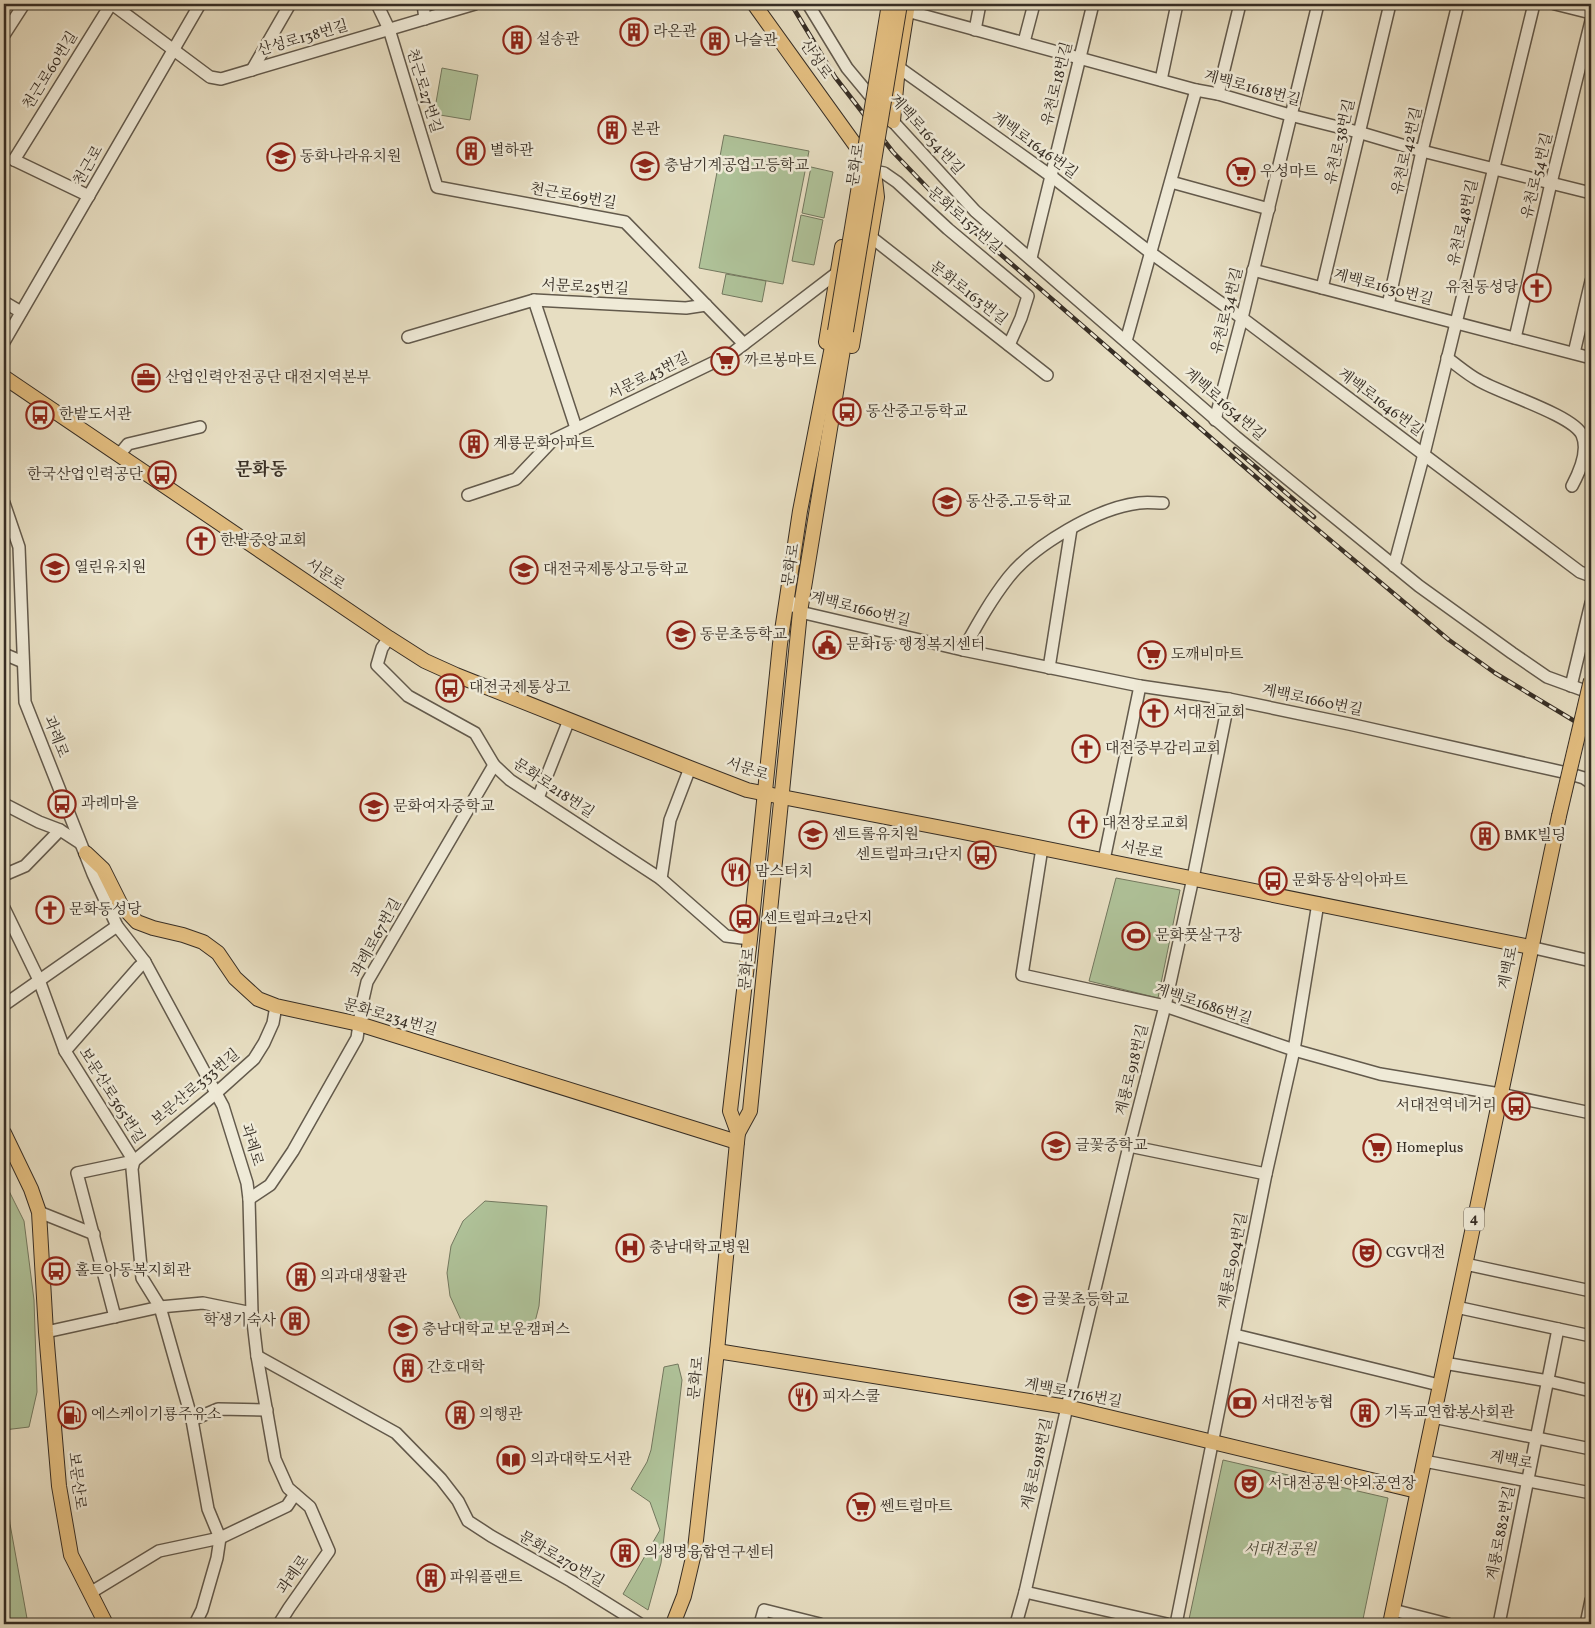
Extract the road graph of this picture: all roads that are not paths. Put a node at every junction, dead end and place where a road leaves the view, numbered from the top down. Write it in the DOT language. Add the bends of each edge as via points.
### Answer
graph roads {
  1 [pos="24,4"];
  2 [pos="111,4"];
  3 [pos="200,4"];
  4 [pos="290,4"];
  5 [pos="377,4"];
  6 [pos="423,4"];
  7 [pos="475,4"];
  8 [pos="754,4"];
  9 [pos="808,4"];
  10 [pos="887,4"];
  11 [pos="980,4"];
  12 [pos="1034,4"];
  13 [pos="1093,4"];
  14 [pos="1178,4"];
  15 [pos="1240,4"];
  16 [pos="1318,4"];
  17 [pos="1390,4"];
  18 [pos="1458,4"];
  19 [pos="1534,4"];
  20 [pos="1555,4"];
  21 [pos="905,6"];
  22 [pos="1591,14"];
  23 [pos="425,19"];
  24 [pos="1591,21"];
  25 [pos="389,29"];
  26 [pos="975,30"];
  27 [pos="4,35"];
  28 [pos="1024,42"];
  29 [pos="174,50"];
  30 [pos="1080,59"];
  31 [pos="898,67"];
  32 [pos="252,70"];
  33 [pos="1161,80"];
  34 [pos="1196,90"];
  35 [pos="1218,94"];
  36 [pos="874,100"];
  37 [pos="1290,115"];
  38 [pos="893,121"];
  39 [pos="1358,132"];
  40 [pos="848,137"];
  41 [pos="1422,151"];
  42 [pos="9,161"];
  43 [pos="1492,168"];
  44 [pos="874,171"];
  45 [pos="856,173"];
  46 [pos="1051,176"];
  47 [pos="1171,182"];
  48 [pos="1551,183"];
  49 [pos="437,187"];
  50 [pos="1591,193"];
  51 [pos="89,196"];
  52 [pos="1268,209"];
  53 [pos="871,237"];
  54 [pos="1151,253"];
  55 [pos="1032,258"];
  56 [pos="1254,270"];
  57 [pos="838,272"];
  58 [pos="1591,281"];
  59 [pos="1322,288"];
  60 [pos="534,300"];
  61 [pos="4,302"];
  62 [pos="706,305"];
  63 [pos="1388,305"];
  64 [pos="21,312"];
  65 [pos="1242,318"];
  66 [pos="1456,323"];
  67 [pos="841,331"];
  68 [pos="408,336"];
  69 [pos="1515,338"];
  70 [pos="1126,341"];
  71 [pos="4,342"];
  72 [pos="744,344"];
  73 [pos="1009,345"];
  74 [pos="1574,353"];
  75 [pos="1447,358"];
  76 [pos="1591,358"];
  77 [pos="830,361"];
  78 [pos="1047,375"];
  79 [pos="4,376"];
  80 [pos="838,384"];
  81 [pos="1215,420"];
  82 [pos="200,426"];
  83 [pos="576,428"];
  84 [pos="1424,454"];
  85 [pos="119,455"];
  86 [pos="1572,486"];
  87 [pos="468,495"];
  88 [pos="4,503"];
  89 [pos="1162,503"];
  90 [pos="1071,529"];
  91 [pos="1394,566"];
  92 [pos="1591,576"];
  93 [pos="787,597"];
  94 [pos="1591,603"];
  95 [pos="800,612"];
  96 [pos="389,638"];
  97 [pos="963,650"];
  98 [pos="4,654"];
  99 [pos="23,662"];
  100 [pos="1049,668"];
  101 [pos="1140,686"];
  102 [pos="1571,686"];
  103 [pos="1590,688"];
  104 [pos="1229,699"];
  105 [pos="569,720"];
  106 [pos="494,765"];
  107 [pos="690,768"];
  108 [pos="1591,782"];
  109 [pos="765,794"];
  110 [pos="538,798"];
  111 [pos="782,798"];
  112 [pos="4,804"];
  113 [pos="60,830"];
  114 [pos="83,848"];
  115 [pos="1042,848"];
  116 [pos="1104,860"];
  117 [pos="4,875"];
  118 [pos="1192,878"];
  119 [pos="661,879"];
  120 [pos="1318,903"];
  121 [pos="4,908"];
  122 [pos="117,926"];
  123 [pos="750,939"];
  124 [pos="1530,947"];
  125 [pos="1591,961"];
  126 [pos="145,962"];
  127 [pos="39,980"];
  128 [pos="4,1005"];
  129 [pos="276,1006"];
  130 [pos="1165,1006"];
  131 [pos="359,1024"];
  132 [pos="1294,1050"];
  133 [pos="65,1051"];
  134 [pos="215,1094"];
  135 [pos="1500,1094"];
  136 [pos="1591,1113"];
  137 [pos="4,1133"];
  138 [pos="737,1137"];
  139 [pos="1129,1146"];
  140 [pos="134,1161"];
  141 [pos="1266,1174"];
  142 [pos="249,1200"];
  143 [pos="39,1212"];
  144 [pos="94,1234"];
  145 [pos="1465,1264"];
  146 [pos="1591,1291"];
  147 [pos="160,1307"];
  148 [pos="1456,1307"];
  149 [pos="252,1313"];
  150 [pos="115,1317"];
  151 [pos="1558,1329"];
  152 [pos="46,1332"];
  153 [pos="1235,1335"];
  154 [pos="1591,1336"];
  155 [pos="717,1351"];
  156 [pos="257,1356"];
  157 [pos="1444,1363"];
  158 [pos="1548,1381"];
  159 [pos="1439,1385"];
  160 [pos="1591,1391"];
  161 [pos="1067,1407"];
  162 [pos="267,1410"];
  163 [pos="1433,1417"];
  164 [pos="192,1420"];
  165 [pos="1536,1438"];
  166 [pos="1211,1442"];
  167 [pos="1591,1449"];
  168 [pos="1424,1461"];
  169 [pos="1528,1480"];
  170 [pos="1417,1491"];
  171 [pos="1591,1493"];
  172 [pos="295,1494"];
  173 [pos="220,1538"];
  174 [pos="1025,1592"];
  175 [pos="90,1593"];
  176 [pos="1591,1605"];
  177 [pos="1392,1617"];
  178 [pos="106,1624"];
  179 [pos="194,1624"];
  180 [pos="279,1624"];
  181 [pos="640,1624"];
  182 [pos="673,1624"];
  183 [pos="760,1624"];
  184 [pos="820,1624"];
  185 [pos="1016,1624"];
  186 [pos="1167,1624"];
  187 [pos="1176,1624"];
  188 [pos="1448,1624"];
  189 [pos="1499,1624"];
  190 [pos="1586,1624"];
  1 -- 27 [label="street"];
  2 -- 29 [label="street, 산성로138번길"];
  2 -- 42 [label="street, 천근로60번길"];
  3 -- 29 [label="street, 천근로"];
  4 -- 32 [label="street"];
  5 -- 25 [label="street, 천근로27번길"];
  6 -- 23 [label="street"];
  7 -- 23 [label="street, 산성로138번길"];
  8 -- 40 [label="main road, 산성로"];
  9 -- 36 [label="street, 계백로1654번길" via="847,68"];
  10 -- 36 [label="main road" via="876,65 878,81"];
  10 -- 67 [label="main road, 문화로, bridge"];
  11 -- 26 [label="street"];
  12 -- 28 [label="street"];
  13 -- 30 [label="street, 유천로18번길"];
  14 -- 33 [label="street"];
  15 -- 35 [label="street"];
  16 -- 37 [label="street, 유천로34번길"];
  17 -- 39 [label="street, 유천로38번길"];
  18 -- 41 [label="street, 유천로42번길"];
  19 -- 43 [label="street, 유천로48번길"];
  20 -- 22 [label="street"];
  21 -- 26 [label="street, 계백로1618번길"];
  21 -- 31 [label="main road"];
  21 -- 67 [label="main road, 문화로, bridge"];
  23 -- 25 [label="street, 산성로138번길"];
  24 -- 48 [label="street, 유천로54번길"];
  25 -- 32 [label="street, 산성로138번길"];
  25 -- 49 [label="street, 천근로27번길"];
  26 -- 28 [label="street, 계백로1618번길"];
  28 -- 30 [label="street, 계백로1618번길"];
  29 -- 32 [label="street, 산성로138번길" via="210,77 221,79"];
  29 -- 51 [label="street, 천근로"];
  30 -- 33 [label="street, 계백로1618번길"];
  30 -- 46 [label="street, 유천로18번길"];
  31 -- 38 [label="main road"];
  31 -- 46 [label="street, 계백로1646번길"];
  33 -- 34 [label="street, 계백로1618번길"];
  34 -- 35 [label="street, 계백로1618번길"];
  34 -- 47 [label="street"];
  35 -- 37 [label="street, 계백로1618번길"];
  36 -- 38 [label="street, 계백로1654번길"];
  37 -- 39 [label="street, 계백로1618번길"];
  37 -- 52 [label="street, 유천로34번길"];
  38 -- 55 [label="street, 계백로1654번길" via="975,211"];
  39 -- 41 [label="street, 계백로1618번길"];
  39 -- 59 [label="street, 유천로38번길"];
  40 -- 44 [label="main road"];
  40 -- 45 [label="main road" via="856,160"];
  41 -- 43 [label="street, 계백로1618번길"];
  41 -- 63 [label="street, 유천로42번길"];
  42 -- 51 [label="street, 천근로60번길"];
  43 -- 48 [label="street, 계백로1618번길"];
  43 -- 66 [label="street, 유천로48번길"];
  44 -- 45 [label="street"];
  44 -- 53 [label="main road" via="877,197"];
  44 -- 73 [label="street, 문화로157번길" via="884,173 897,182 1028,296"];
  45 -- 57 [label="main road"];
  46 -- 54 [label="street, 계백로1646번길"];
  46 -- 55 [label="street, 유천로18번길"];
  47 -- 52 [label="street"];
  47 -- 54 [label="street"];
  48 -- 50 [label="street, 계백로1618번길"];
  48 -- 69 [label="street, 유천로54번길"];
  49 -- 62 [label="street, 천근로69번길" via="625,222"];
  51 -- 64 [label="street, 천근로"];
  52 -- 56 [label="street, 유천로34번길"];
  53 -- 73 [label="street, 문화로163번길"];
  53 -- 80 [label="main road" via="849,358"];
  54 -- 65 [label="street, 계백로1646번길"];
  54 -- 70 [label="street"];
  55 -- 70 [label="street, 계백로1654번길"];
  56 -- 59 [label="street, 계백로1630번길"];
  56 -- 65 [label="street, 유천로34번길"];
  57 -- 72 [label="street, 서문로43번길"];
  57 -- 77 [label="main road" via="826,345"];
  58 -- 74 [label="street"];
  59 -- 63 [label="street, 계백로1630번길"];
  60 -- 62 [label="street, 서문로25번길" via="686,308"];
  60 -- 68 [label="street, 서문로25번길"];
  60 -- 83 [label="street"];
  61 -- 64 [label="street"];
  62 -- 72 [label="street, 천근로69번길"];
  63 -- 66 [label="street, 계백로1630번길"];
  64 -- 71 [label="street, 천근로"];
  65 -- 81 [label="street, 유천로34번길"];
  65 -- 84 [label="street, 계백로1646번길"];
  66 -- 69 [label="street, 계백로1630번길"];
  66 -- 75 [label="street, 유천로48번길"];
  67 -- 77 [label="main road, 문화로"];
  67 -- 80 [label="main road, 문화로"];
  69 -- 74 [label="street, 계백로1630번길"];
  70 -- 81 [label="street, 계백로1654번길"];
  72 -- 83 [label="street, 서문로43번길" via="731,354"];
  73 -- 78 [label="street, 문화로163번길"];
  74 -- 76 [label="street, 계백로1630번길"];
  75 -- 84 [label="street, 유천로48번길"];
  75 -- 86 [label="street" via="1478,380 1555,415 1581,433 1583,458"];
  77 -- 93 [label="main road, 문화로"];
  79 -- 85 [label="main road, 서문로"];
  80 -- 95 [label="main road, 문화로"];
  81 -- 91 [label="street, 계백로1654번길"];
  82 -- 85 [label="street" via="128,444"];
  83 -- 87 [label="street, 서문로43번길" via="553,440 516,479"];
  84 -- 91 [label="street, 유천로48번길"];
  84 -- 92 [label="street, 계백로1646번길" via="1580,572"];
  85 -- 96 [label="main road, 서문로"];
  88 -- 99 [label="street, 과례로" via="19,547"];
  89 -- 90 [label="street" via="1139,503 1105,512"];
  90 -- 97 [label="street" via="1038,549 1009,577 985,609"];
  90 -- 100 [label="street"];
  91 -- 102 [label="street, 계백로1654번길" via="1547,677"];
  93 -- 95 [label="street, 계백로1660번길"];
  93 -- 109 [label="main road, 문화로"];
  94 -- 102 [label="street"];
  95 -- 97 [label="street, 계백로1660번길"];
  95 -- 111 [label="main road, 문화로"];
  96 -- 105 [label="main road, 서문로" via="425,661"];
  96 -- 106 [label="street, 문화로218번길" via="377,665 408,696 475,733"];
  97 -- 100 [label="street, 계백로1660번길"];
  98 -- 99 [label="street"];
  99 -- 114 [label="street, 과례로" via="25,702"];
  100 -- 101 [label="street, 계백로1660번길"];
  101 -- 104 [label="street, 계백로1660번길"];
  101 -- 116 [label="street"];
  102 -- 103 [label="street, 계백로1654번길"];
  103 -- 124 [label="main road, 계백로 / 4, bridge"];
  104 -- 108 [label="street, 계백로1660번길" via="1567,773"];
  104 -- 118 [label="street, 계룡로918번길"];
  105 -- 107 [label="main road, 서문로"];
  105 -- 110 [label="street"];
  106 -- 110 [label="street, 문화로218번길"];
  106 -- 131 [label="street, 과례로67번길" via="368,982"];
  107 -- 109 [label="main road, 서문로"];
  107 -- 119 [label="street" via="670,820"];
  109 -- 111 [label="main road, 서문로"];
  109 -- 123 [label="main road, 문화로"];
  110 -- 119 [label="street, 문화로218번길"];
  111 -- 115 [label="main road, 서문로"];
  111 -- 138 [label="main road, 문화로" via="750,1111"];
  112 -- 113 [label="street"];
  113 -- 114 [label="street"];
  113 -- 117 [label="street" via="25,866"];
  114 -- 122 [label="street, 과례로"];
  114 -- 129 [label="main road, 문화로234번길" via="103,868 121,905 137,922 203,942 218,953 235,978 258,999"];
  115 -- 116 [label="main road, 서문로"];
  115 -- 130 [label="street, 계백로1686번길" via="1022,974"];
  116 -- 118 [label="main road, 서문로"];
  118 -- 120 [label="main road, 서문로"];
  118 -- 130 [label="street, 계룡로918번길"];
  119 -- 123 [label="street, 문화로218번길" via="726,936"];
  120 -- 124 [label="main road, 서문로"];
  120 -- 132 [label="street, 계룡로904번길"];
  121 -- 127 [label="street, 보문산로365번길"];
  122 -- 126 [label="street, 과례로"];
  122 -- 127 [label="street"];
  123 -- 138 [label="main road, 문화로" via="730,1110"];
  124 -- 125 [label="street"];
  124 -- 135 [label="main road, 계백로 / 4"];
  126 -- 133 [label="street"];
  126 -- 134 [label="street, 과례로"];
  127 -- 128 [label="street"];
  127 -- 133 [label="street, 보문산로365번길"];
  129 -- 131 [label="main road, 문화로234번길"];
  129 -- 134 [label="street, 보문산로333번길" via="264,1043 254,1059"];
  130 -- 132 [label="street, 계백로1686번길"];
  130 -- 139 [label="street, 계룡로918번길"];
  131 -- 138 [label="main road, 문화로234번길"];
  131 -- 142 [label="street, 과례로67번길" via="358,1038 293,1151 270,1185"];
  132 -- 135 [label="street, 계백로1686번길" via="1380,1074"];
  132 -- 141 [label="street, 계룡로904번길"];
  133 -- 140 [label="street, 보문산로365번길"];
  134 -- 140 [label="street, 보문산로333번길"];
  134 -- 142 [label="street, 과례로" via="222,1106 247,1183"];
  135 -- 136 [label="street, 계백로1686번길"];
  135 -- 145 [label="main road, 계백로 / 4"];
  137 -- 143 [label="main road, 보문산로"];
  138 -- 155 [label="main road, 문화로"];
  139 -- 141 [label="street"];
  139 -- 161 [label="street, 계룡로918번길"];
  140 -- 144 [label="street, 보문산로333번길" via="77,1173"];
  140 -- 147 [label="street, 보문산로365번길" via="132,1169 142,1278"];
  141 -- 153 [label="street, 계룡로904번길"];
  142 -- 149 [label="street, 과례로"];
  143 -- 144 [label="street"];
  143 -- 152 [label="main road, 보문산로"];
  144 -- 150 [label="street, 보문산로333번길"];
  145 -- 146 [label="street"];
  145 -- 148 [label="main road, 계백로 / 4"];
  147 -- 149 [label="street" via="203,1303"];
  147 -- 150 [label="street"];
  147 -- 164 [label="street, 보문산로365번길"];
  148 -- 151 [label="street"];
  148 -- 157 [label="main road, 계백로 / 4"];
  149 -- 156 [label="street, 과례로"];
  150 -- 152 [label="street"];
  151 -- 154 [label="street"];
  151 -- 158 [label="street, 계룡로882번길"];
  152 -- 175 [label="main road, 보문산로" via="59,1486 71,1554"];
  153 -- 159 [label="street"];
  153 -- 166 [label="street, 계룡로904번길"];
  155 -- 161 [label="main road, 계백로1716번길"];
  155 -- 182 [label="main road, 문화로" via="695,1549 684,1596"];
  156 -- 162 [label="street, 과례로"];
  156 -- 181 [label="street, 문화로270번길" via="396,1433 441,1479 468,1521"];
  157 -- 158 [label="street"];
  157 -- 159 [label="main road, 계백로 / 4"];
  158 -- 160 [label="street"];
  158 -- 165 [label="street, 계룡로882번길"];
  159 -- 163 [label="main road, 계백로 / 4"];
  161 -- 166 [label="main road, 계백로1716번길"];
  161 -- 174 [label="street, 계룡로918번길"];
  162 -- 164 [label="street" via="218,1409"];
  162 -- 172 [label="street, 과례로" via="275,1459 288,1488"];
  163 -- 165 [label="street, 계백로"];
  163 -- 168 [label="main road, 계백로 / 4"];
  164 -- 173 [label="street, 보문산로365번길" via="208,1509"];
  165 -- 167 [label="street, 계백로"];
  165 -- 169 [label="street, 계룡로882번길"];
  166 -- 170 [label="main road, 계백로1716번길"];
  166 -- 187 [label="street, 계룡로904번길"];
  168 -- 169 [label="street, 계백로"];
  168 -- 170 [label="main road, 계백로 / 4"];
  169 -- 171 [label="street, 계백로"];
  169 -- 189 [label="street, 계룡로882번길"];
  170 -- 177 [label="main road, 계백로 / 4"];
  172 -- 173 [label="street" via="286,1506"];
  172 -- 180 [label="street, 과례로" via="310,1507 329,1551"];
  173 -- 175 [label="street" via="159,1551"];
  173 -- 179 [label="street" via="202,1610"];
  174 -- 185 [label="street, 계룡로918번길"];
  174 -- 186 [label="street"];
  175 -- 178 [label="main road, 보문산로"];
  176 -- 190 [label="street"];
  177 -- 188 [label="street, 계백로"];
  183 -- 184 [label="street" via="764,1610"];
}
